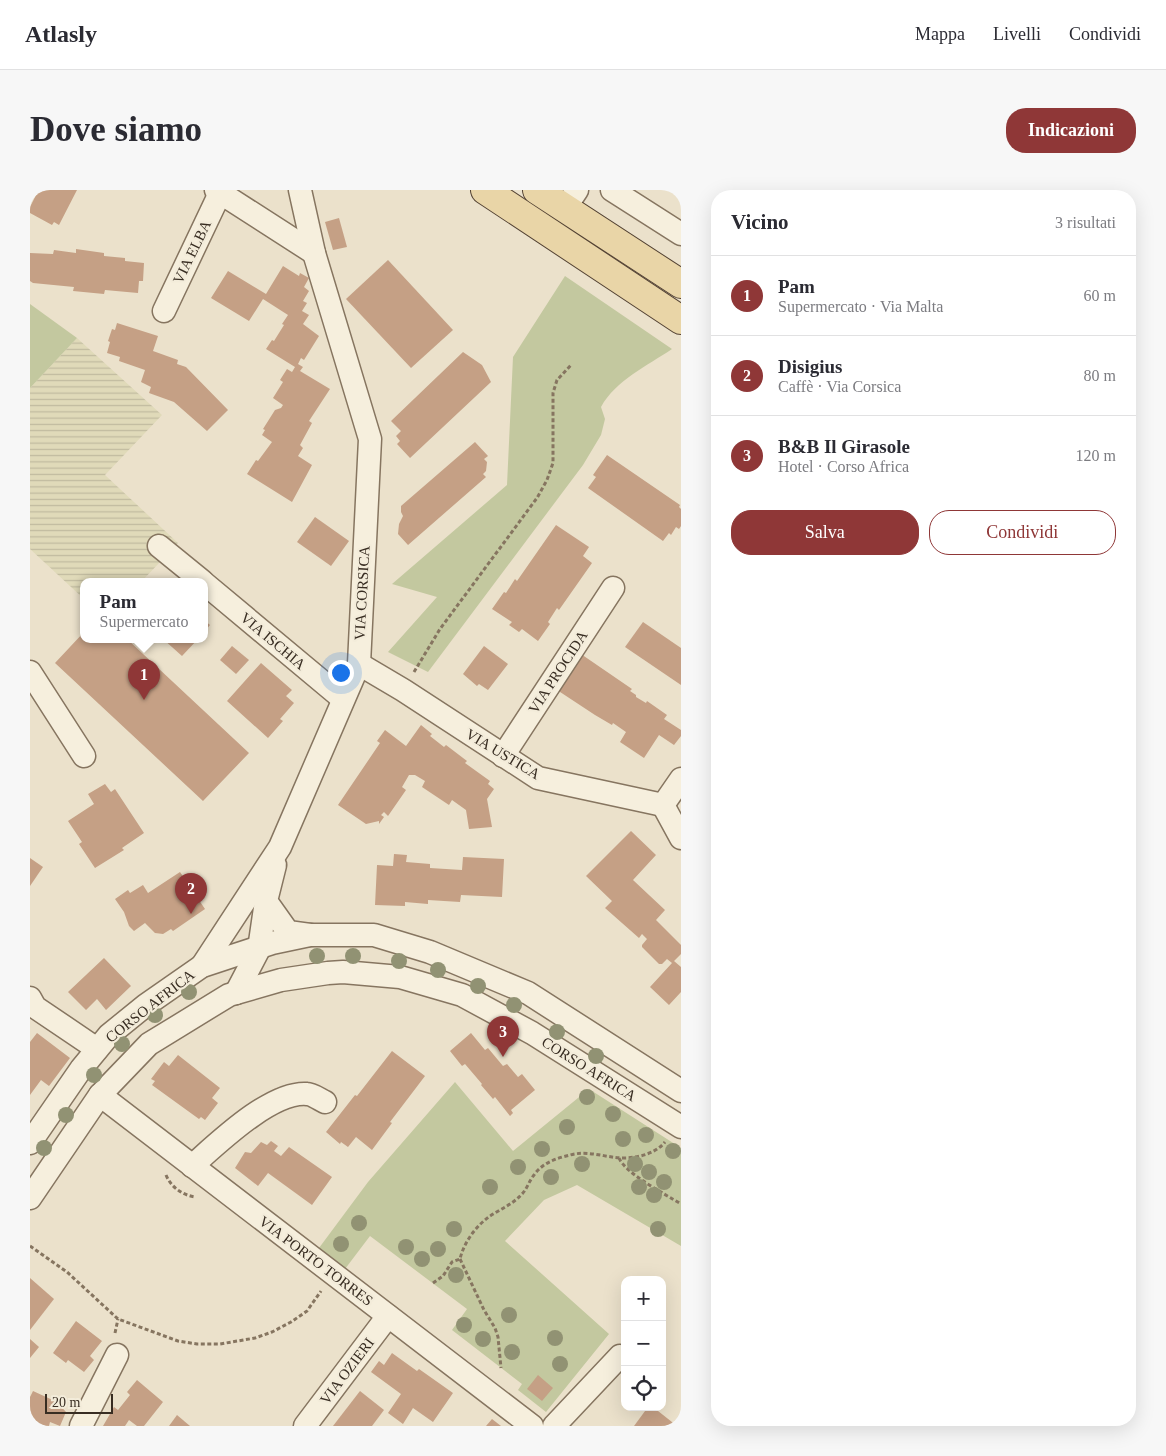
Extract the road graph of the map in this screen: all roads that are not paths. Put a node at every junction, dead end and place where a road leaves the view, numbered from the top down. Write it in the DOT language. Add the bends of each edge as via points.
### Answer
graph roads {
  1 [pos="300,190"];
  2 [pos="485,190"];
  3 [pos="538,190"];
  4 [pos="612,190"];
  5 [pos="218,191"];
  6 [pos="571,199"];
  7 [pos="681,234"];
  8 [pos="314,253"];
  9 [pos="681,284"];
  10 [pos="164,311"];
  11 [pos="681,320"];
  12 [pos="159,546"];
  13 [pos="198,578"];
  14 [pos="208,586"];
  15 [pos="613,588"];
  16 [pos="358,664"];
  17 [pos="30,672"];
  18 [pos="343,699"];
  19 [pos="84,756"];
  20 [pos="503,756"];
  21 [pos="681,779"];
  22 [pos="663,805"];
  23 [pos="681,838"];
  24 [pos="280,847"];
  25 [pos="266,900"];
  26 [pos="310,935"];
  27 [pos="259,949"];
  28 [pos="202,966"];
  29 [pos="236,993"];
  30 [pos="30,998"];
  31 [pos="97,1050"];
  32 [pos="676,1080"];
  33 [pos="100,1095"];
  34 [pos="325,1102"];
  35 [pos="648,1106"];
  36 [pos="678,1125"];
  37 [pos="30,1144"];
  38 [pos="192,1166"];
  39 [pos="30,1198"];
  40 [pos="388,1316"];
  41 [pos="118,1354"];
  42 [pos="620,1356"];
  43 [pos="81,1426"];
  44 [pos="306,1426"];
  45 [pos="532,1426"];
  46 [pos="554,1426"];
  1 -- 8 [label="street, VIA CORSICA"];
  2 -- 11 [label="main road"];
  3 -- 6 [label="main road"];
  4 -- 7 [label="street"];
  5 -- 8 [label="street"];
  5 -- 10 [label="street, VIA ELBA"];
  6 -- 9 [label="main road"];
  8 -- 16 [label="street, VIA CORSICA" via="370,439"];
  12 -- 13 [label="street, VIA ISCHIA"];
  14 -- 18 [label="street, VIA ISCHIA"];
  15 -- 20 [label="street, VIA PROCIDA"];
  16 -- 18 [label="street, VIA CORSICA"];
  16 -- 20 [label="street, VIA USTICA"];
  17 -- 19 [label="street"];
  18 -- 24 [label="street, VIA CORSICA"];
  20 -- 22 [label="street, VIA USTICA" via="538,778"];
  21 -- 22 [label="street"];
  22 -- 23 [label="street"];
  24 -- 25 [label="street"];
  24 -- 28 [label="street, VIA CORSICA"];
  25 -- 26 [label="street" via="288,932"];
  25 -- 27 [label="street"];
  26 -- 27 [label="street, CORSO AFRICA"];
  26 -- 32 [label="street, CORSO AFRICA" via="374,935 430,952 528,993"];
  27 -- 28 [label="street, CORSO AFRICA"];
  27 -- 29 [label="street"];
  28 -- 31 [label="street, CORSO AFRICA" via="109,1034"];
  29 -- 33 [label="street, CORSO AFRICA" via="149,1044"];
  29 -- 35 [label="street, CORSO AFRICA" via="281,980 328,973 400,977 462,995 532,1033"];
  30 -- 31 [label="street" via="34,1006"];
  31 -- 37 [label="street, CORSO AFRICA"];
  32 -- 35 [label="street"];
  33 -- 38 [label="street, VIA PORTO TORRES"];
  33 -- 39 [label="street, CORSO AFRICA"];
  34 -- 38 [label="street" via="307,1094 283,1098 239,1124"];
  35 -- 36 [label="street, CORSO AFRICA"];
  38 -- 40 [label="street, VIA PORTO TORRES"];
  40 -- 44 [label="street, VIA OZIERI"];
  40 -- 45 [label="street, VIA PORTO TORRES"];
  41 -- 43 [label="street"];
  42 -- 46 [label="street"];
}
